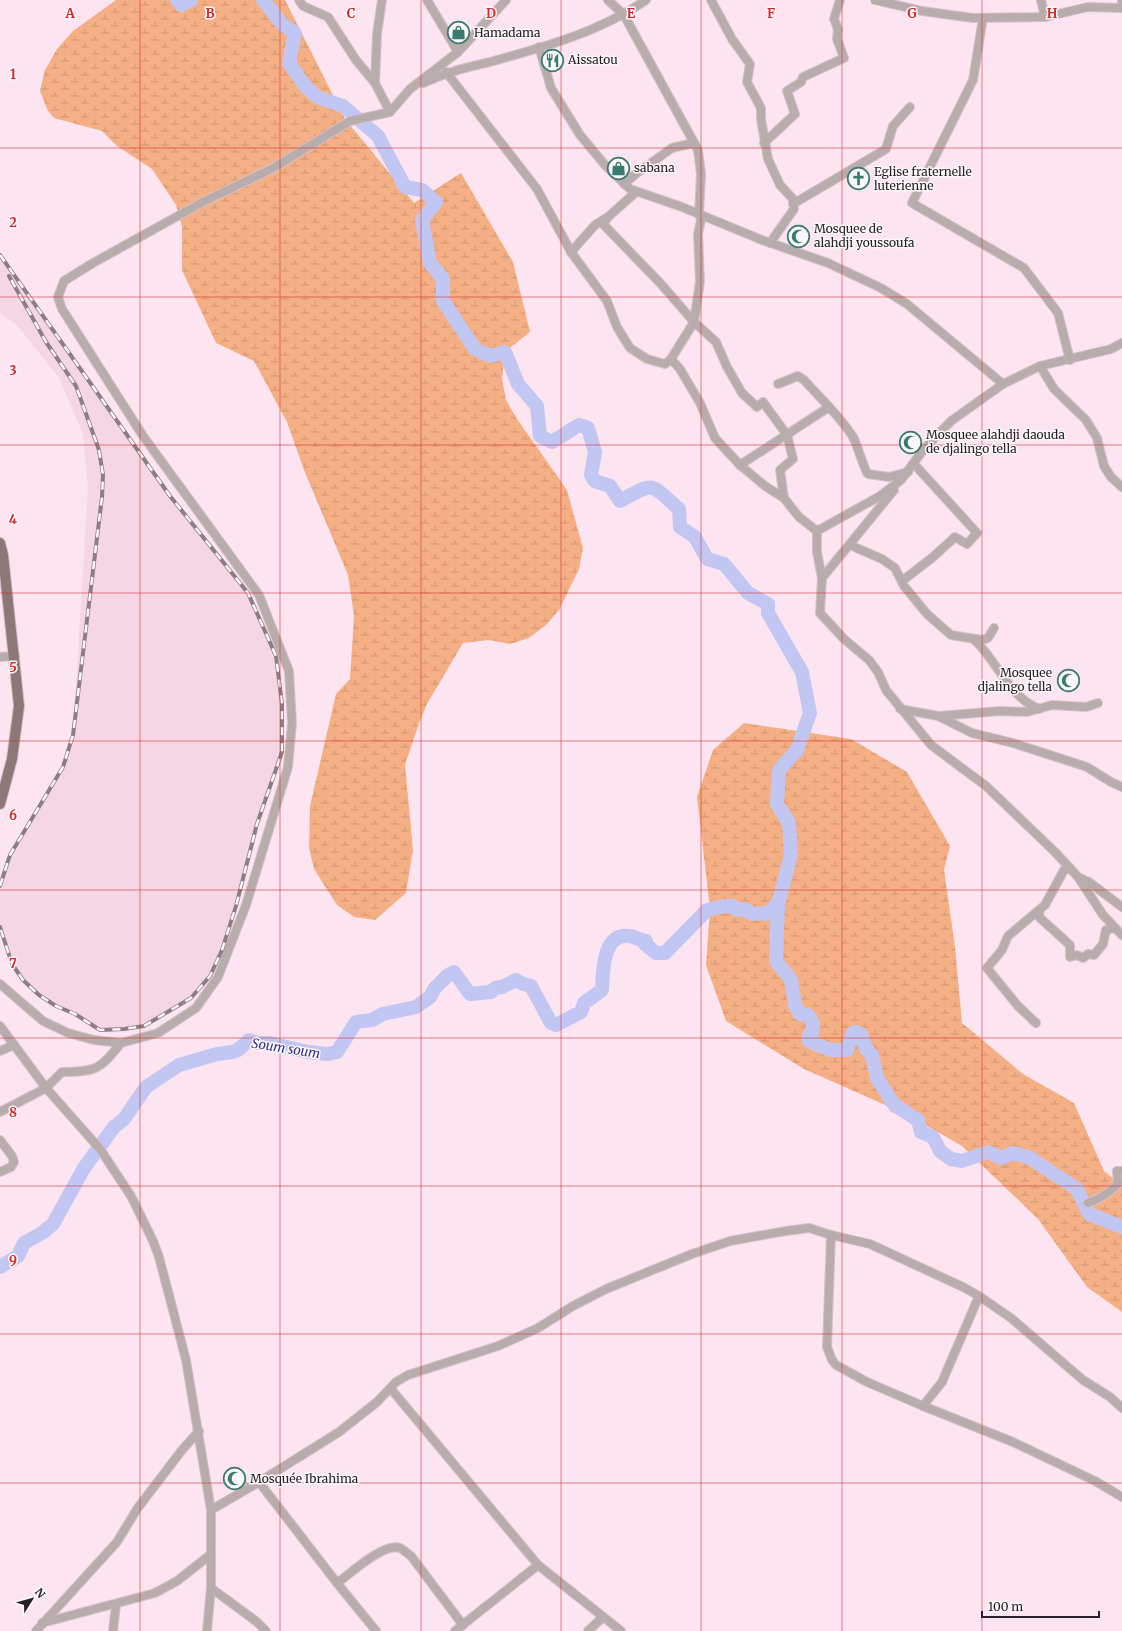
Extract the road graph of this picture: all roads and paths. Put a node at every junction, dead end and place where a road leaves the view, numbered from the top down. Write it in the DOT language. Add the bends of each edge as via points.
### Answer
graph roads {
  1 [pos="299,0"];
  2 [pos="382,0"];
  3 [pos="427,0"];
  4 [pos="506,0"];
  5 [pos="608,0"];
  6 [pos="646,0"];
  7 [pos="711,0"];
  8 [pos="840,0"];
  9 [pos="876,0"];
  10 [pos="1041,0"];
  11 [pos="1122,8"];
  12 [pos="624,15"];
  13 [pos="1045,17"];
  14 [pos="983,18"];
  15 [pos="538,47"];
  16 [pos="458,52"];
  17 [pos="446,72"];
  18 [pos="376,83"];
  19 [pos="410,89"];
  20 [pos="910,107"];
  21 [pos="390,112"];
  22 [pos="694,143"];
  23 [pos="764,143"];
  24 [pos="624,184"];
  25 [pos="636,192"];
  26 [pos="793,204"];
  27 [pos="698,214"];
  28 [pos="608,217"];
  29 [pos="770,243"];
  30 [pos="571,252"];
  31 [pos="694,322"];
  32 [pos="1122,343"];
  33 [pos="670,359"];
  34 [pos="1070,360"];
  35 [pos="1040,366"];
  36 [pos="778,384"];
  37 [pos="1003,384"];
  38 [pos="829,407"];
  39 [pos="787,435"];
  40 [pos="914,464"];
  41 [pos="740,465"];
  42 [pos="908,472"];
  43 [pos="902,480"];
  44 [pos="1122,487"];
  45 [pos="784,498"];
  46 [pos="817,531"];
  47 [pos="0,543"];
  48 [pos="850,545"];
  49 [pos="822,578"];
  50 [pos="902,581"];
  51 [pos="994,628"];
  52 [pos="972,639"];
  53 [pos="0,656"];
  54 [pos="15,656"];
  55 [pos="1098,703"];
  56 [pos="900,709"];
  57 [pos="1040,710"];
  58 [pos="938,716"];
  59 [pos="1122,787"];
  60 [pos="0,804"];
  61 [pos="1070,868"];
  62 [pos="1078,877"];
  63 [pos="1122,907"];
  64 [pos="1039,912"];
  65 [pos="1114,928"];
  66 [pos="1122,934"];
  67 [pos="0,984"];
  68 [pos="1036,1024"];
  69 [pos="0,1026"];
  70 [pos="121,1043"];
  71 [pos="14,1045"];
  72 [pos="0,1051"];
  73 [pos="46,1088"];
  74 [pos="0,1112"];
  75 [pos="0,1140"];
  76 [pos="1122,1171"];
  77 [pos="0,1172"];
  78 [pos="1088,1203"];
  79 [pos="831,1235"];
  80 [pos="979,1296"];
  81 [pos="391,1389"];
  82 [pos="922,1406"];
  83 [pos="1122,1408"];
  84 [pos="199,1432"];
  85 [pos="259,1482"];
  86 [pos="1122,1497"];
  87 [pos="211,1510"];
  88 [pos="210,1555"];
  89 [pos="538,1565"];
  90 [pos="337,1583"];
  91 [pos="211,1588"];
  92 [pos="116,1604"];
  93 [pos="603,1617"];
  94 [pos="41,1624"];
  95 [pos="463,1625"];
  96 [pos="36,1631"];
  97 [pos="113,1631"];
  98 [pos="207,1631"];
  99 [pos="266,1631"];
  100 [pos="376,1631"];
  101 [pos="455,1631"];
  102 [pos="588,1631"];
  103 [pos="621,1631"];
  1 -- 18 [label="street" via="303,6 328,17 356,60"];
  2 -- 18 [label="street" via="377,34"];
  3 -- 16 [label="street"];
  4 -- 16 [label="street"];
  5 -- 12 [label="street"];
  6 -- 12 [label="street"];
  7 -- 23 [label="street" via="732,39 750,64 747,82 761,108"];
  8 -- 23 [label="street" via="834,19 838,29 837,39 844,58 803,77 801,82 787,91 795,114"];
  9 -- 14 [label="street" via="922,11"];
  10 -- 13 [label="street"];
  11 -- 13 [label="street" via="1088,7"];
  12 -- 15 [label="street" via="585,33"];
  12 -- 22 [label="street"];
  13 -- 14 [label="street"];
  14 -- 34 [label="street" via="974,80 912,203 1024,268 1058,313"];
  15 -- 17 [label="street"];
  15 -- 24 [label="street" via="551,88 580,135"];
  16 -- 19 [label="street"];
  17 -- 19 [label="street"];
  17 -- 30 [label="street" via="537,189"];
  18 -- 21 [label="street"];
  19 -- 21 [label="street"];
  20 -- 26 [label="street" via="893,126 886,150"];
  21 -- 70 [label="street" via="350,122 275,167 203,202 68,278 61,286 58,297 62,309 143,436 259,595 289,671 292,723 288,767 246,905 218,977 196,1008 158,1033"];
  22 -- 24 [label="street" via="672,148"];
  22 -- 27 [label="street" via="698,150 700,166"];
  23 -- 26 [label="street" via="772,170 780,185 793,199"];
  24 -- 25 [label="street"];
  25 -- 27 [label="street"];
  25 -- 28 [label="street"];
  26 -- 29 [label="street" via="794,209"];
  27 -- 29 [label="street"];
  27 -- 31 [label="street" via="701,220 698,234 700,281"];
  28 -- 30 [label="street" via="595,225"];
  28 -- 31 [label="street" via="603,224"];
  29 -- 37 [label="street" via="828,263 881,288 907,304"];
  30 -- 33 [label="street" via="607,301 617,327 630,348 647,359 665,364"];
  31 -- 33 [label="street"];
  31 -- 39 [label="street" via="716,342 742,393 757,407 763,402"];
  32 -- 34 [label="street"];
  33 -- 41 [label="street" via="680,369 700,403 715,438"];
  34 -- 35 [label="street"];
  35 -- 37 [label="street"];
  35 -- 44 [label="street" via="1054,389 1086,420 1098,438 1104,466"];
  36 -- 38 [label="street" via="798,376"];
  37 -- 40 [label="street" via="951,421 924,449"];
  38 -- 39 [label="street"];
  38 -- 42 [label="street" via="852,436 868,474 889,477"];
  39 -- 41 [label="street"];
  39 -- 45 [label="street" via="794,459 780,470"];
  40 -- 42 [label="street"];
  40 -- 50 [label="street" via="977,534 968,544 955,537"];
  41 -- 45 [label="street"];
  42 -- 43 [label="street"];
  43 -- 46 [label="street" via="880,496"];
  43 -- 48 [label="street"];
  45 -- 46 [label="street" via="799,517"];
  46 -- 49 [label="street" via="817,552"];
  47 -- 54 [label="main road"];
  48 -- 49 [label="street"];
  48 -- 50 [label="street" via="895,568"];
  49 -- 56 [label="street" via="820,612 844,639 870,660 886,690"];
  50 -- 52 [label="street" via="926,614 947,633"];
  51 -- 52 [label="street" via="988,638"];
  52 -- 57 [label="street" via="990,657 1014,692"];
  53 -- 54 [label="street"];
  54 -- 60 [label="main road" via="19,706 11,765"];
  55 -- 57 [label="street" via="1086,707 1052,705"];
  56 -- 58 [label="street"];
  56 -- 61 [label="street" via="931,745 986,786"];
  57 -- 58 [label="street"];
  58 -- 59 [label="street" via="972,733 1013,743 1087,767"];
  61 -- 62 [label="street"];
  61 -- 64 [label="street" via="1064,870"];
  62 -- 63 [label="street" via="1089,882"];
  62 -- 65 [label="street"];
  64 -- 65 [label="street" via="1040,918 1070,945 1070,957 1077,954 1083,958 1088,954 1094,955 1103,944 1106,930"];
  64 -- 68 [label="street" via="1008,936 1002,950 987,968"];
  65 -- 66 [label="street"];
  67 -- 70 [label="street" via="43,1021 68,1034"];
  69 -- 71 [label="street"];
  70 -- 73 [label="street" via="103,1064 85,1072 62,1072"];
  71 -- 72 [label="street"];
  71 -- 73 [label="street"];
  73 -- 74 [label="street"];
  73 -- 84 [label="street" via="100,1149 131,1196 157,1252 186,1360"];
  75 -- 77 [label="street" via="14,1162 11,1167"];
  76 -- 78 [label="street" via="1117,1171 1118,1184 1114,1189"];
  79 -- 80 [label="street" via="870,1244 963,1286"];
  79 -- 81 [label="street" via="809,1228 786,1231 730,1241 692,1254 606,1289 538,1328 498,1346 408,1375 396,1382"];
  79 -- 82 [label="street" via="826,1331 827,1347 832,1360 836,1365 867,1382"];
  80 -- 82 [label="street" via="942,1382 933,1396"];
  80 -- 83 [label="street" via="1017,1322 1083,1380"];
  81 -- 85 [label="street" via="339,1432"];
  81 -- 89 [label="street"];
  82 -- 86 [label="street" via="1013,1442 1095,1481"];
  84 -- 87 [label="street"];
  84 -- 94 [label="street" via="137,1509 117,1542"];
  85 -- 87 [label="street"];
  85 -- 90 [label="street"];
  87 -- 88 [label="street"];
  88 -- 91 [label="street"];
  88 -- 92 [label="street" via="177,1581 155,1593"];
  89 -- 93 [label="street"];
  89 -- 95 [label="street"];
  90 -- 95 [label="street" via="380,1551 400,1548 410,1556"];
  90 -- 100 [label="street"];
  91 -- 98 [label="street"];
  91 -- 99 [label="street"];
  92 -- 94 [label="street"];
  92 -- 97 [label="street"];
  93 -- 102 [label="street"];
  93 -- 103 [label="street"];
  94 -- 96 [label="street"];
  95 -- 101 [label="street"];
}
